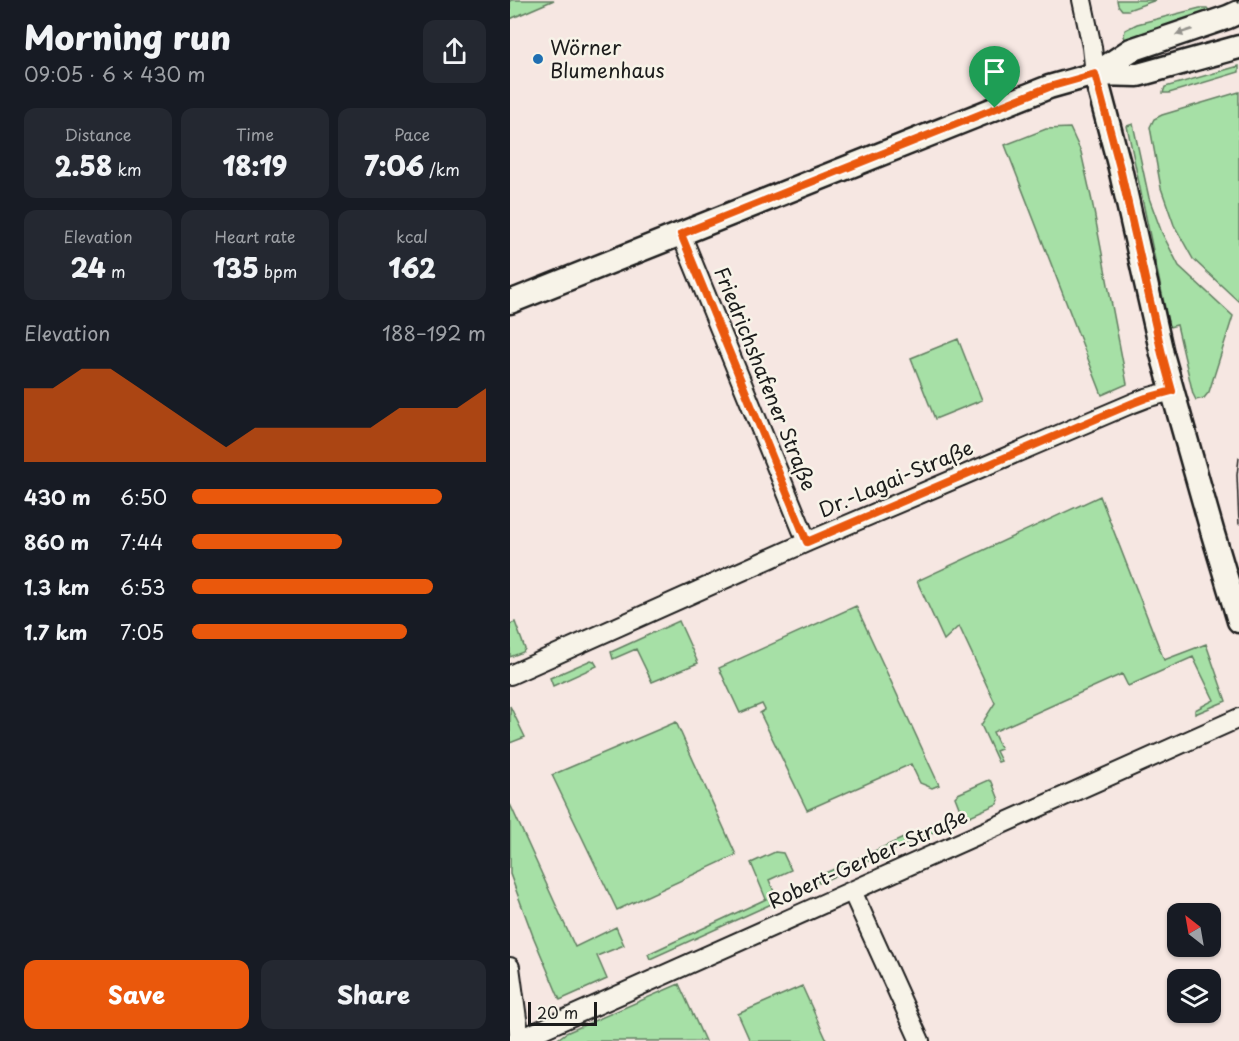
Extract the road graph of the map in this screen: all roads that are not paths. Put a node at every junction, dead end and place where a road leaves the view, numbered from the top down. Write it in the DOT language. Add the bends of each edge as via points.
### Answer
graph roads {
  1 [pos="1082,0"];
  2 [pos="1239,12"];
  3 [pos="1239,47"];
  4 [pos="1095,74"];
  5 [pos="681,234"];
  6 [pos="510,302"];
  7 [pos="1172,391"];
  8 [pos="807,542"];
  9 [pos="1239,621"];
  10 [pos="510,675"];
  11 [pos="1239,718"];
  12 [pos="852,891"];
  13 [pos="510,967"];
  14 [pos="519,1040"];
  15 [pos="920,1041"];
  1 -- 4 [label="street"];
  2 -- 4 [label="street, one-way" via="1131,50"];
  3 -- 4 [label="street" via="1138,75"];
  4 -- 5 [label="street" via="1049,87"];
  4 -- 7 [label="street"];
  5 -- 6 [label="street"];
  5 -- 8 [label="street, Friedrichshafener Straße"];
  7 -- 8 [label="street, Dr.-Lagai-Straße" via="1133,403"];
  7 -- 9 [label="street"];
  8 -- 10 [label="street, Dr.-Lagai-Straße"];
  11 -- 12 [label="street, Robert-Gerber-Straße"];
  12 -- 14 [label="street, Robert-Gerber-Straße"];
  12 -- 15 [label="street"];
  13 -- 14 [label="street"];
}
